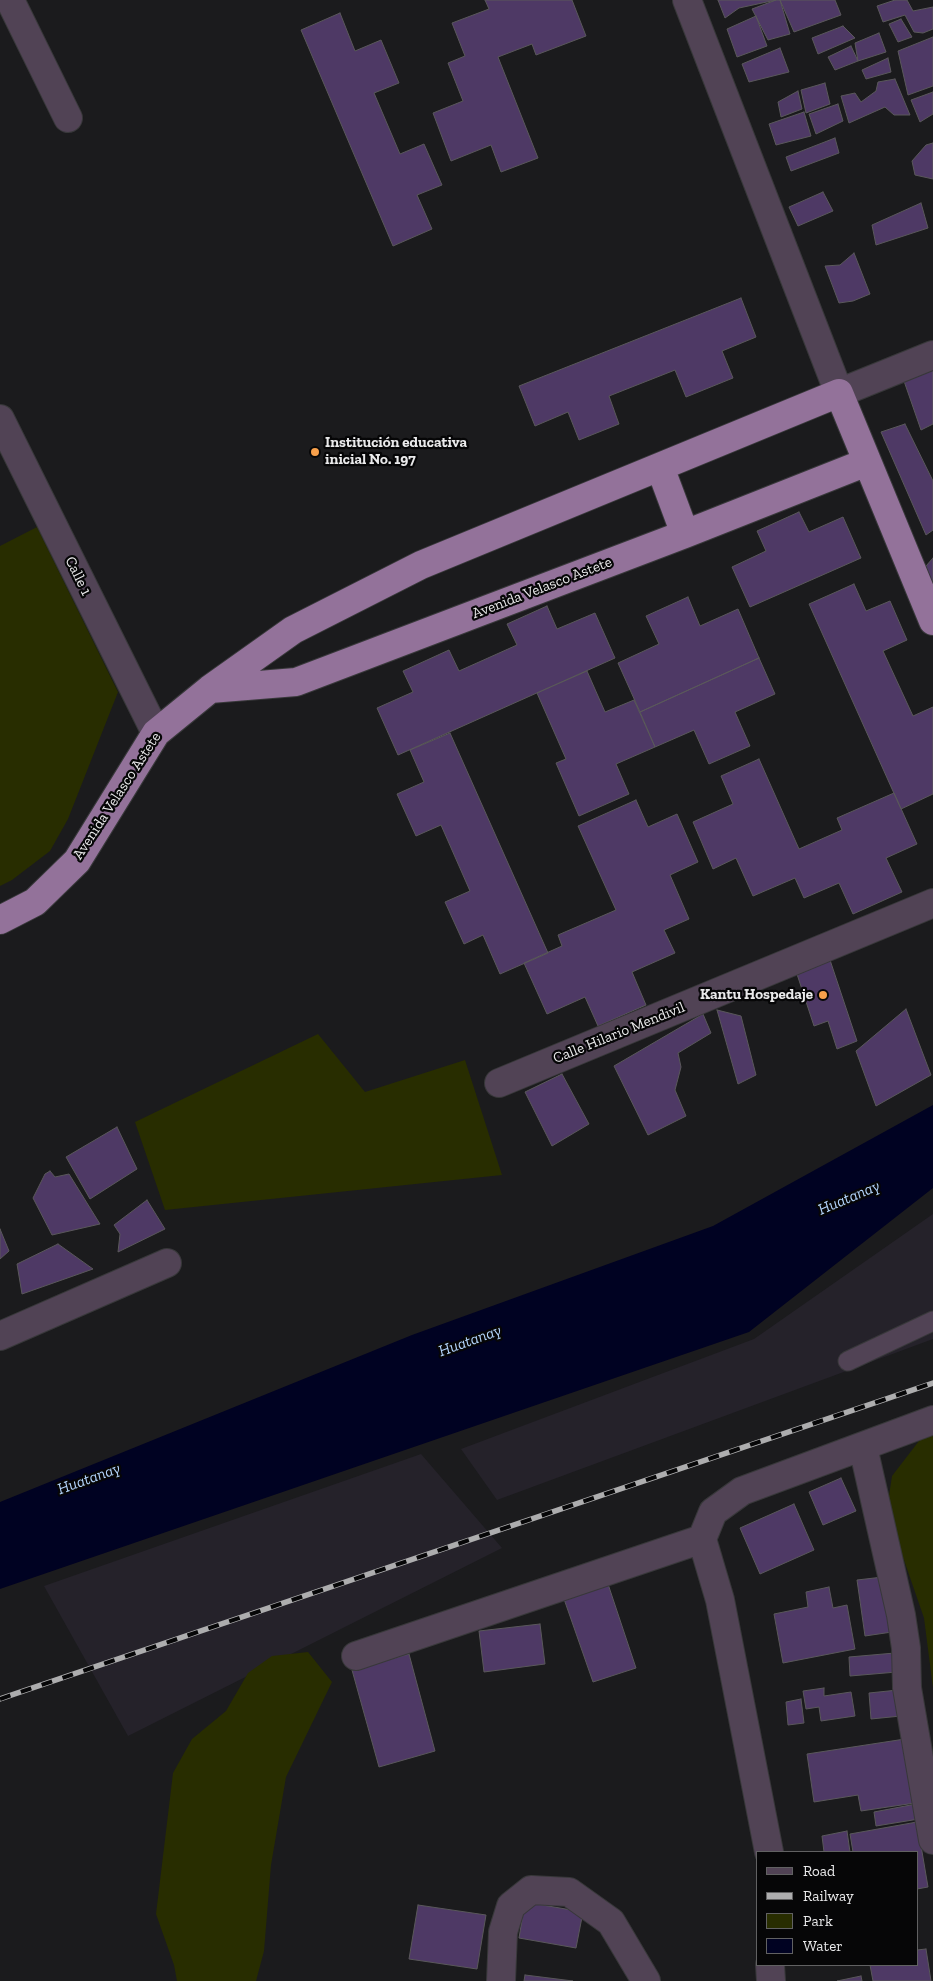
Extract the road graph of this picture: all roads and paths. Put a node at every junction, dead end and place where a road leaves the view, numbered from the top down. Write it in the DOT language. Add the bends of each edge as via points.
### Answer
graph roads {
  1 [pos="10,0"];
  2 [pos="687,0"];
  3 [pos="68,118"];
  4 [pos="933,355"];
  5 [pos="839,393"];
  6 [pos="0,419"];
  7 [pos="868,462"];
  8 [pos="660,467"];
  9 [pos="686,534"];
  10 [pos="933,622"];
  11 [pos="210,689"];
  12 [pos="156,733"];
  13 [pos="933,902"];
  14 [pos="0,920"];
  15 [pos="499,1083"];
  16 [pos="166,1262"];
  17 [pos="933,1321"];
  18 [pos="0,1336"];
  19 [pos="848,1362"];
  20 [pos="933,1420"];
  21 [pos="863,1447"];
  22 [pos="702,1539"];
  23 [pos="356,1656"];
  24 [pos="933,1840"];
  25 [pos="769,1851"];
  26 [pos="770,1966"];
  27 [pos="501,1981"];
  28 [pos="646,1981"];
  29 [pos="770,1981"];
  1 -- 3 [label="street"];
  2 -- 5 [label="street"];
  4 -- 5 [label="street"];
  5 -- 7 [label="highway"];
  5 -- 8 [label="highway, Avenida Velasco Astete"];
  6 -- 12 [label="street, Calle 1"];
  7 -- 9 [label="highway, Avenida Velasco Astete"];
  7 -- 10 [label="highway"];
  8 -- 9 [label="highway"];
  8 -- 11 [label="highway, Avenida Velasco Astete" via="421,565 293,630"];
  9 -- 11 [label="highway, Avenida Velasco Astete" via="296,682"];
  11 -- 12 [label="highway, Avenida Velasco Astete"];
  12 -- 14 [label="highway, Avenida Velasco Astete" via="77,861 34,902"];
  13 -- 15 [label="street, Calle Hilario Mendivil"];
  16 -- 18 [label="street"];
  17 -- 19 [label="lane"];
  20 -- 21 [label="street"];
  21 -- 22 [label="street" via="742,1491 713,1512"];
  21 -- 24 [label="street" via="901,1615 907,1688"];
  22 -- 23 [label="street"];
  22 -- 25 [label="street" via="722,1609"];
  26 -- 29 [label="street"];
  27 -- 28 [label="street" via="503,1932 511,1906 531,1890 569,1892 612,1922"];
}
